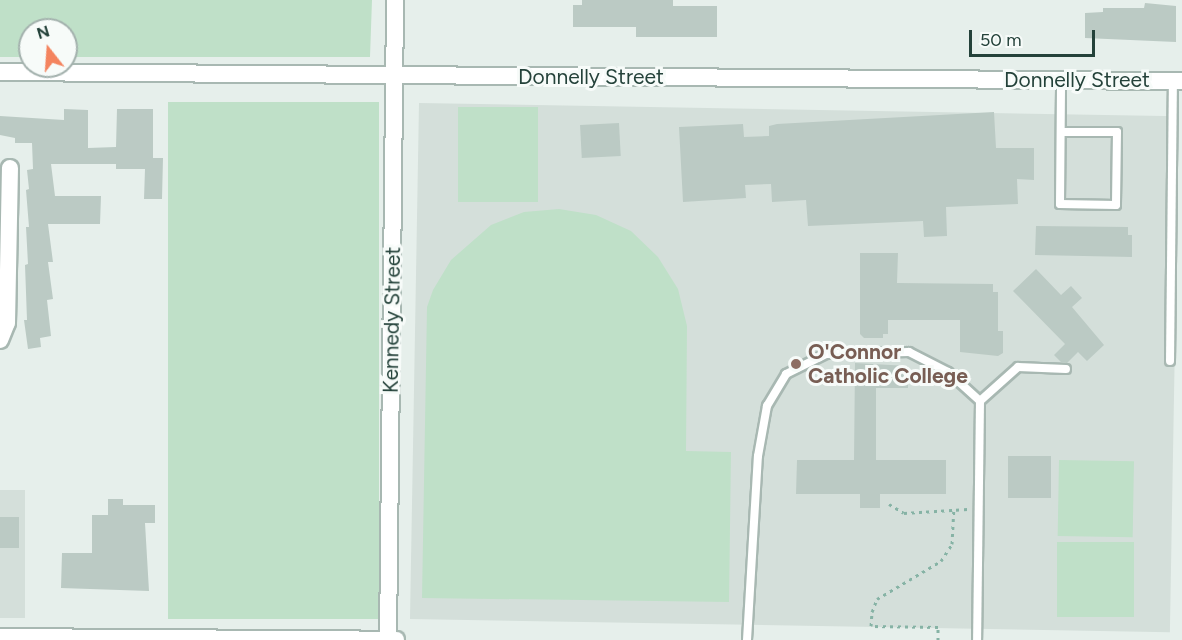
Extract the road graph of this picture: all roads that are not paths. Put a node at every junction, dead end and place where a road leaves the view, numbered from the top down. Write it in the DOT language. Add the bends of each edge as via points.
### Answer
graph roads {
  1 [pos="395,0"];
  2 [pos="0,72"];
  3 [pos="395,75"];
  4 [pos="1061,80"];
  5 [pos="1177,81"];
  6 [pos="1061,132"];
  7 [pos="10,168"];
  8 [pos="0,340"];
  9 [pos="1170,361"];
  10 [pos="1066,369"];
  11 [pos="980,401"];
  12 [pos="0,637"];
  13 [pos="388,640"];
  14 [pos="396,640"];
  15 [pos="747,640"];
  16 [pos="977,640"];
  1 -- 3 [label="street, Kennedy Street"];
  2 -- 3 [label="street, Donnelly Street"];
  3 -- 4 [label="street, Donnelly Street"];
  3 -- 13 [label="street, Kennedy Street"];
  4 -- 5 [label="street, Donnelly Street"];
  4 -- 6 [label="lane"];
  5 -- 9 [label="lane"];
  6 -- 6 [label="lane" via="1117,132 1116,205 1060,204"];
  7 -- 8 [label="street" via="7,323"];
  10 -- 11 [label="lane" via="1018,366"];
  11 -- 15 [label="lane" via="948,372 909,352 826,354 786,374 767,406 758,456"];
  11 -- 16 [label="lane"];
  12 -- 13 [label="street"];
  13 -- 14 [label="street"];
}
